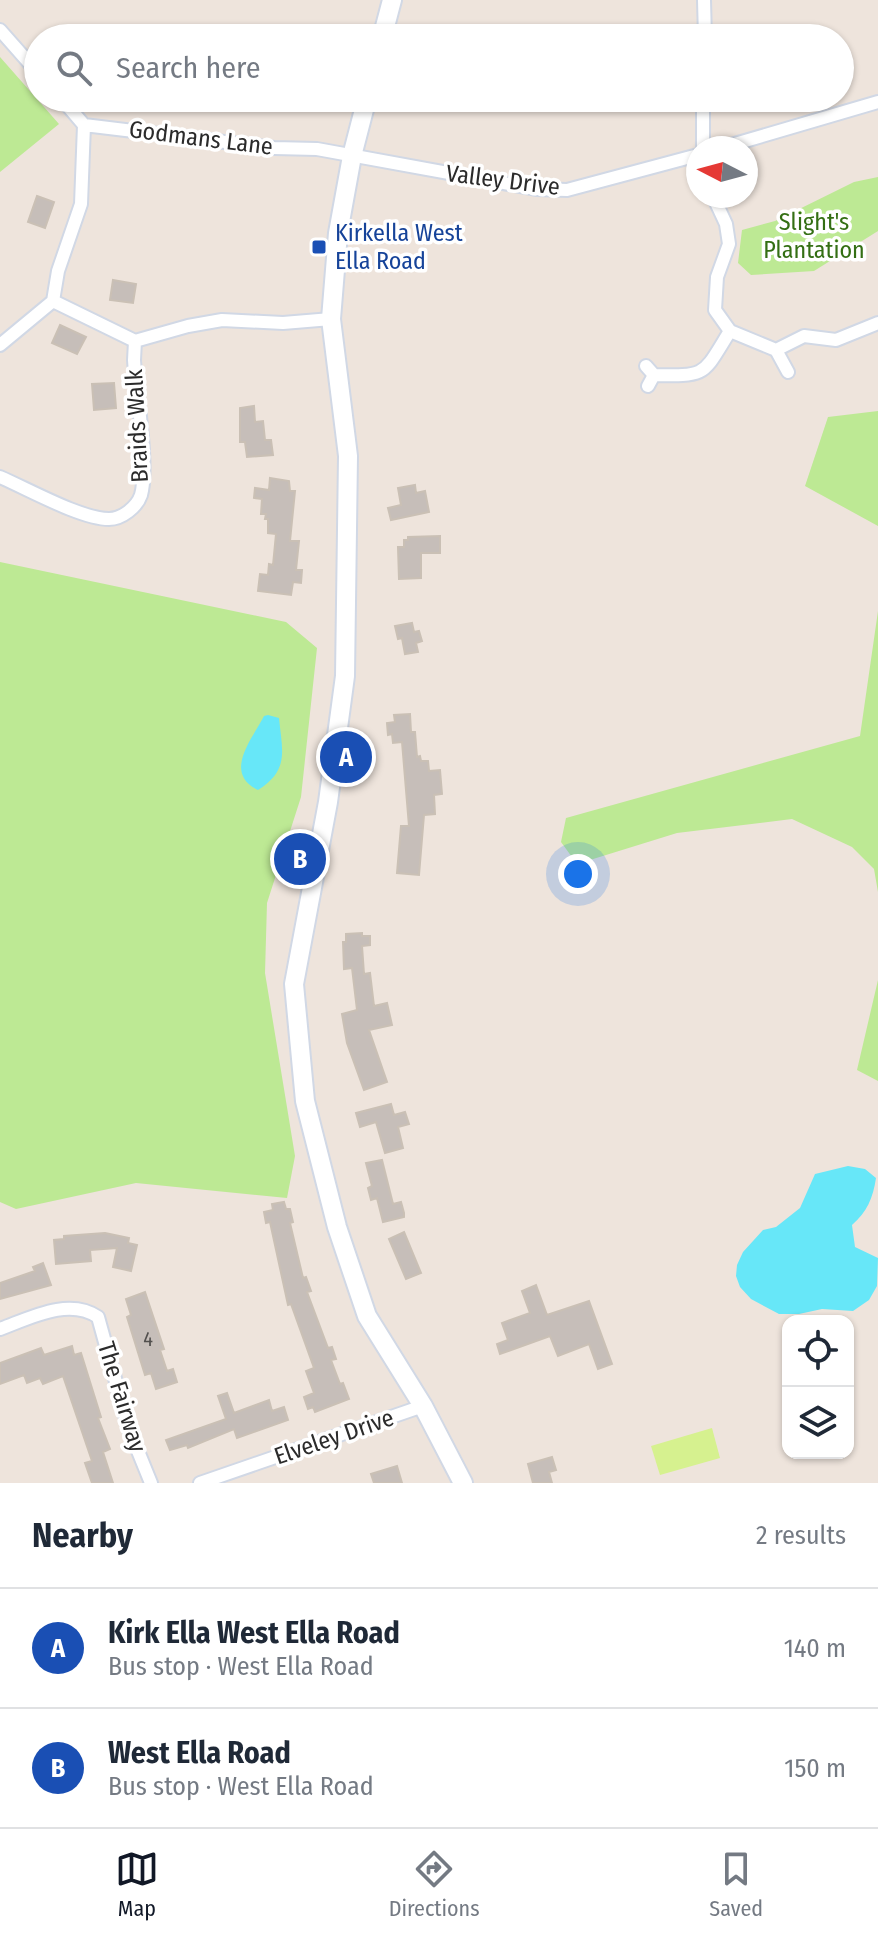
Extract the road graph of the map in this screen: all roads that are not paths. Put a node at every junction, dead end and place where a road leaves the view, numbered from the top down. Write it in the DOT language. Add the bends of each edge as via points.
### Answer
graph roads {
  1 [pos="392,0"];
  2 [pos="704,0"];
  3 [pos="386,24"];
  4 [pos="705,24"];
  5 [pos="0,30"];
  6 [pos="24,57"];
  7 [pos="878,102"];
  8 [pos="854,109"];
  9 [pos="73,112"];
  10 [pos="363,112"];
  11 [pos="703,112"];
  12 [pos="844,112"];
  13 [pos="84,125"];
  14 [pos="703,136"];
  15 [pos="758,137"];
  16 [pos="352,156"];
  17 [pos="686,158"];
  18 [pos="719,208"];
  19 [pos="53,301"];
  20 [pos="331,319"];
  21 [pos="878,323"];
  22 [pos="730,331"];
  23 [pos="135,341"];
  24 [pos="0,345"];
  25 [pos="776,350"];
  26 [pos="788,372"];
  27 [pos="649,375"];
  28 [pos="0,477"];
  29 [pos="0,1329"];
  30 [pos="423,1406"];
  31 [pos="151,1483"];
  32 [pos="200,1483"];
  33 [pos="463,1483"];
  1 -- 3 [label="street"];
  2 -- 4 [label="street"];
  5 -- 6 [label="street"];
  7 -- 8 [label="street"];
  9 -- 13 [label="street"];
  10 -- 16 [label="street"];
  11 -- 14 [label="street"];
  12 -- 15 [label="street"];
  13 -- 16 [label="street, Godmans Lane"];
  13 -- 19 [label="street" via="81,204"];
  16 -- 17 [label="street, Valley Drive" via="567,190"];
  16 -- 20 [label="street" via="338,233"];
  18 -- 22 [label="street" via="729,244 717,277 715,310"];
  19 -- 23 [label="street"];
  19 -- 24 [label="street"];
  20 -- 23 [label="street" via="222,320"];
  20 -- 30 [label="street" via="348,456 345,676 294,984 305,1101 337,1227 367,1316"];
  21 -- 25 [label="street" via="836,340 804,336"];
  22 -- 25 [label="street"];
  22 -- 27 [label="street" via="707,368 693,375"];
  23 -- 28 [label="street, Braids Walk" via="143,474 141,497 127,514 110,520 87,515"];
  25 -- 26 [label="street"];
  29 -- 31 [label="street, The Fairway" via="49,1311 85,1308 98,1317 129,1429"];
  30 -- 32 [label="street, Elveley Drive"];
  30 -- 33 [label="street"];
}
